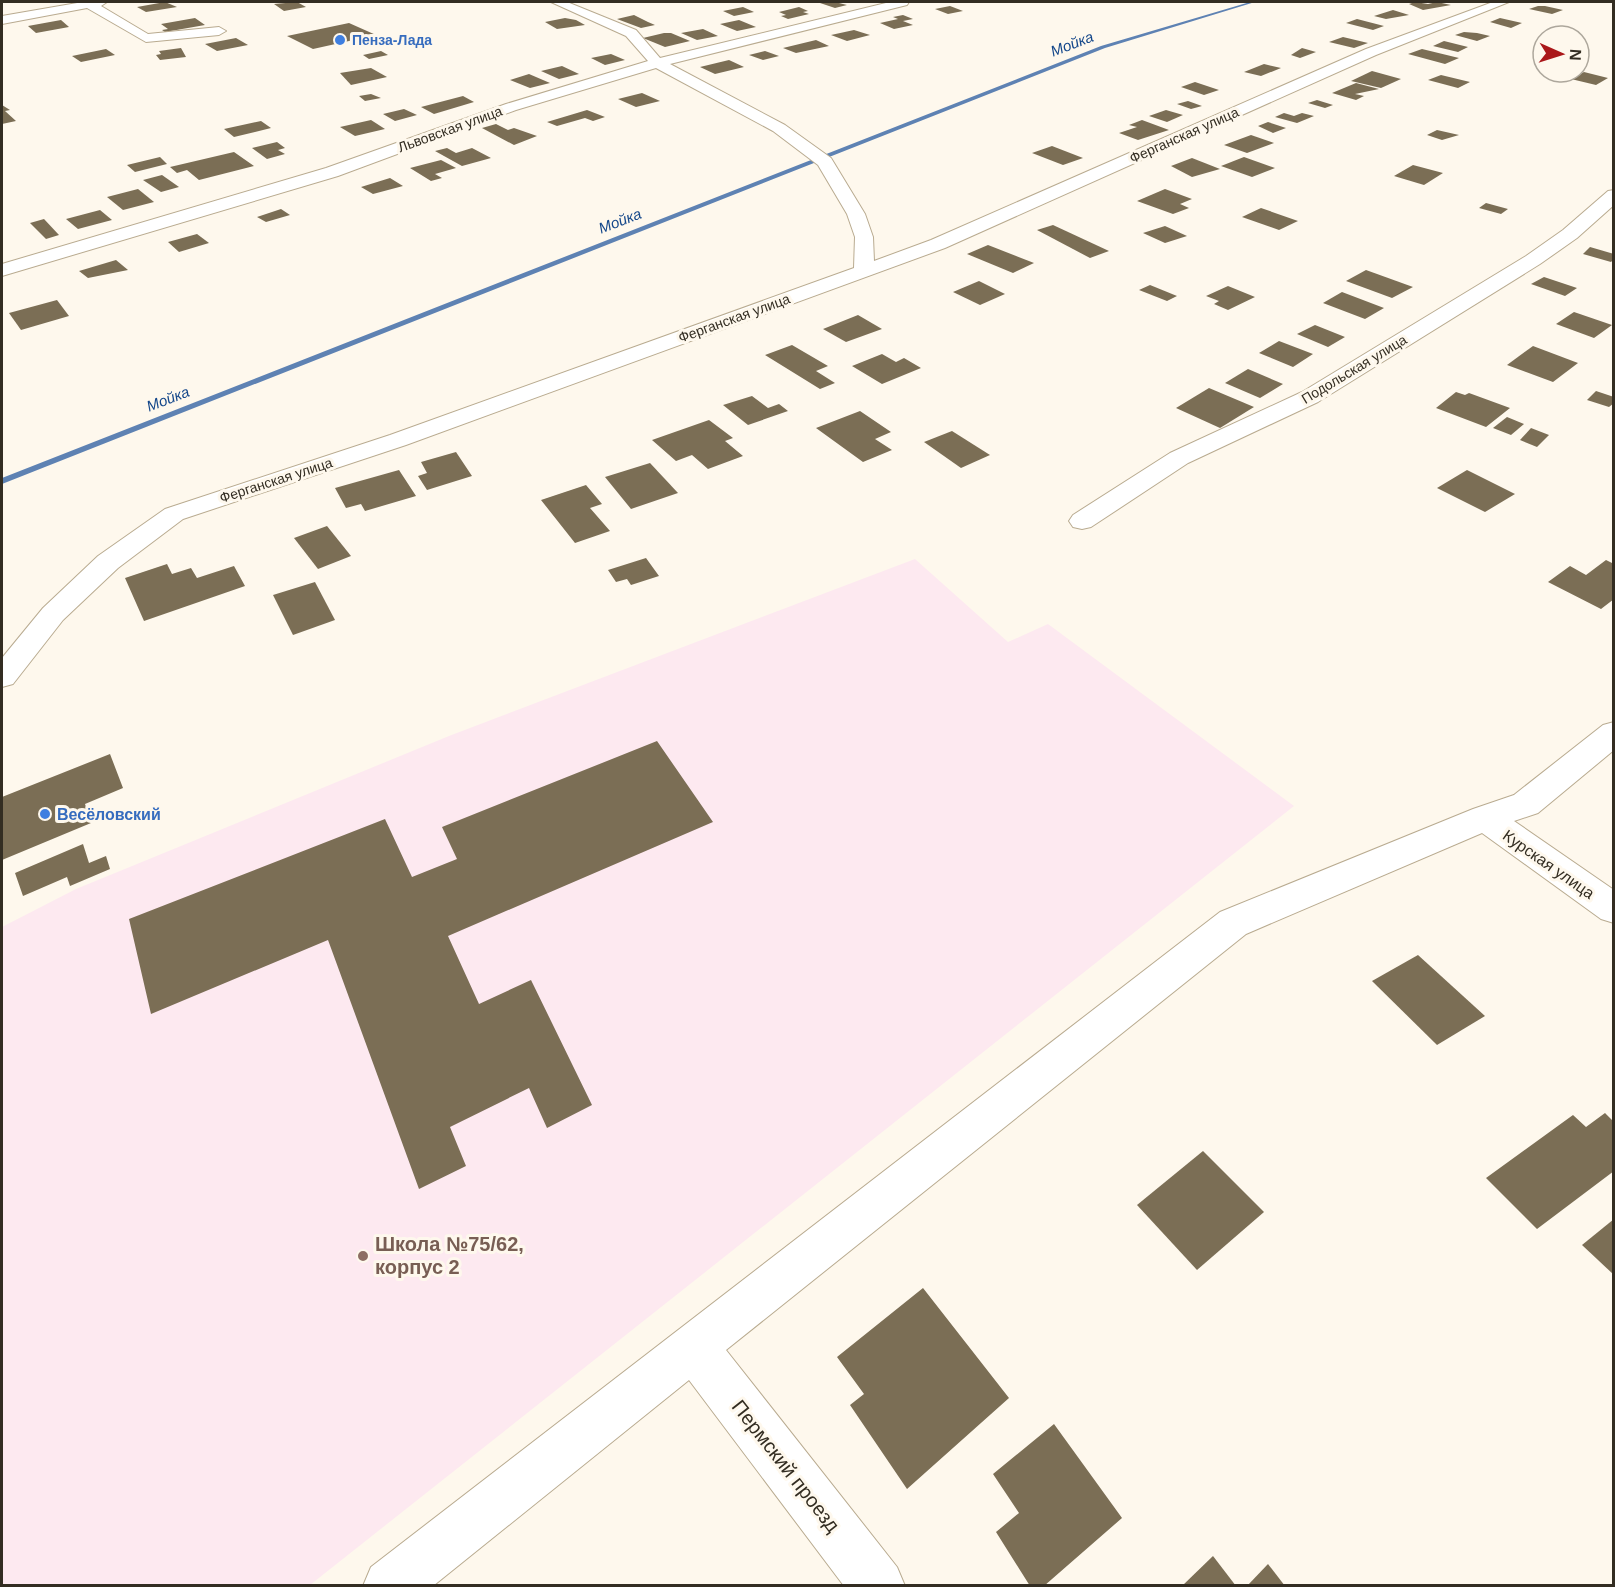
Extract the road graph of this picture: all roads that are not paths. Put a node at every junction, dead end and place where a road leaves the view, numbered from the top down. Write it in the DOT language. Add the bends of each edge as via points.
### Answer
graph roads {
  1 [pos="557,2"];
  2 [pos="903,2"];
  3 [pos="1503,2"];
  4 [pos="95,3"];
  5 [pos="2,20"];
  6 [pos="219,31"];
  7 [pos="657,63"];
  8 [pos="1614,195"];
  9 [pos="2,270"];
  10 [pos="864,271"];
  11 [pos="1082,521"];
  12 [pos="2,677"];
  13 [pos="1614,733"];
  14 [pos="1485,818"];
  15 [pos="1614,909"];
  16 [pos="694,1347"];
  17 [pos="390,1586"];
  18 [pos="878,1586"];
  1 -- 7 [label="street" via="631,33"];
  2 -- 7 [label="street, Львовская улица"];
  3 -- 10 [label="street, Ферганская улица" via="1371,52 938,244"];
  4 -- 5 [label="street"];
  4 -- 6 [label="street" via="146,38"];
  7 -- 9 [label="street, Львовская улица" via="511,107 332,172"];
  7 -- 10 [label="street" via="779,128 825,162 856,214 864,237"];
  8 -- 11 [label="street, Подольская улица" via="1570,234 1513,273 1310,397 1179,458"];
  10 -- 12 [label="street, Ферганская улица" via="398,440 174,514 100,569 53,614"];
  13 -- 14 [label="street" via="1526,804"];
  14 -- 15 [label="street, Курская улица"];
  14 -- 16 [label="street" via="1233,923"];
  16 -- 17 [label="street"];
  16 -- 18 [label="street, Пермский проезд"];
}
